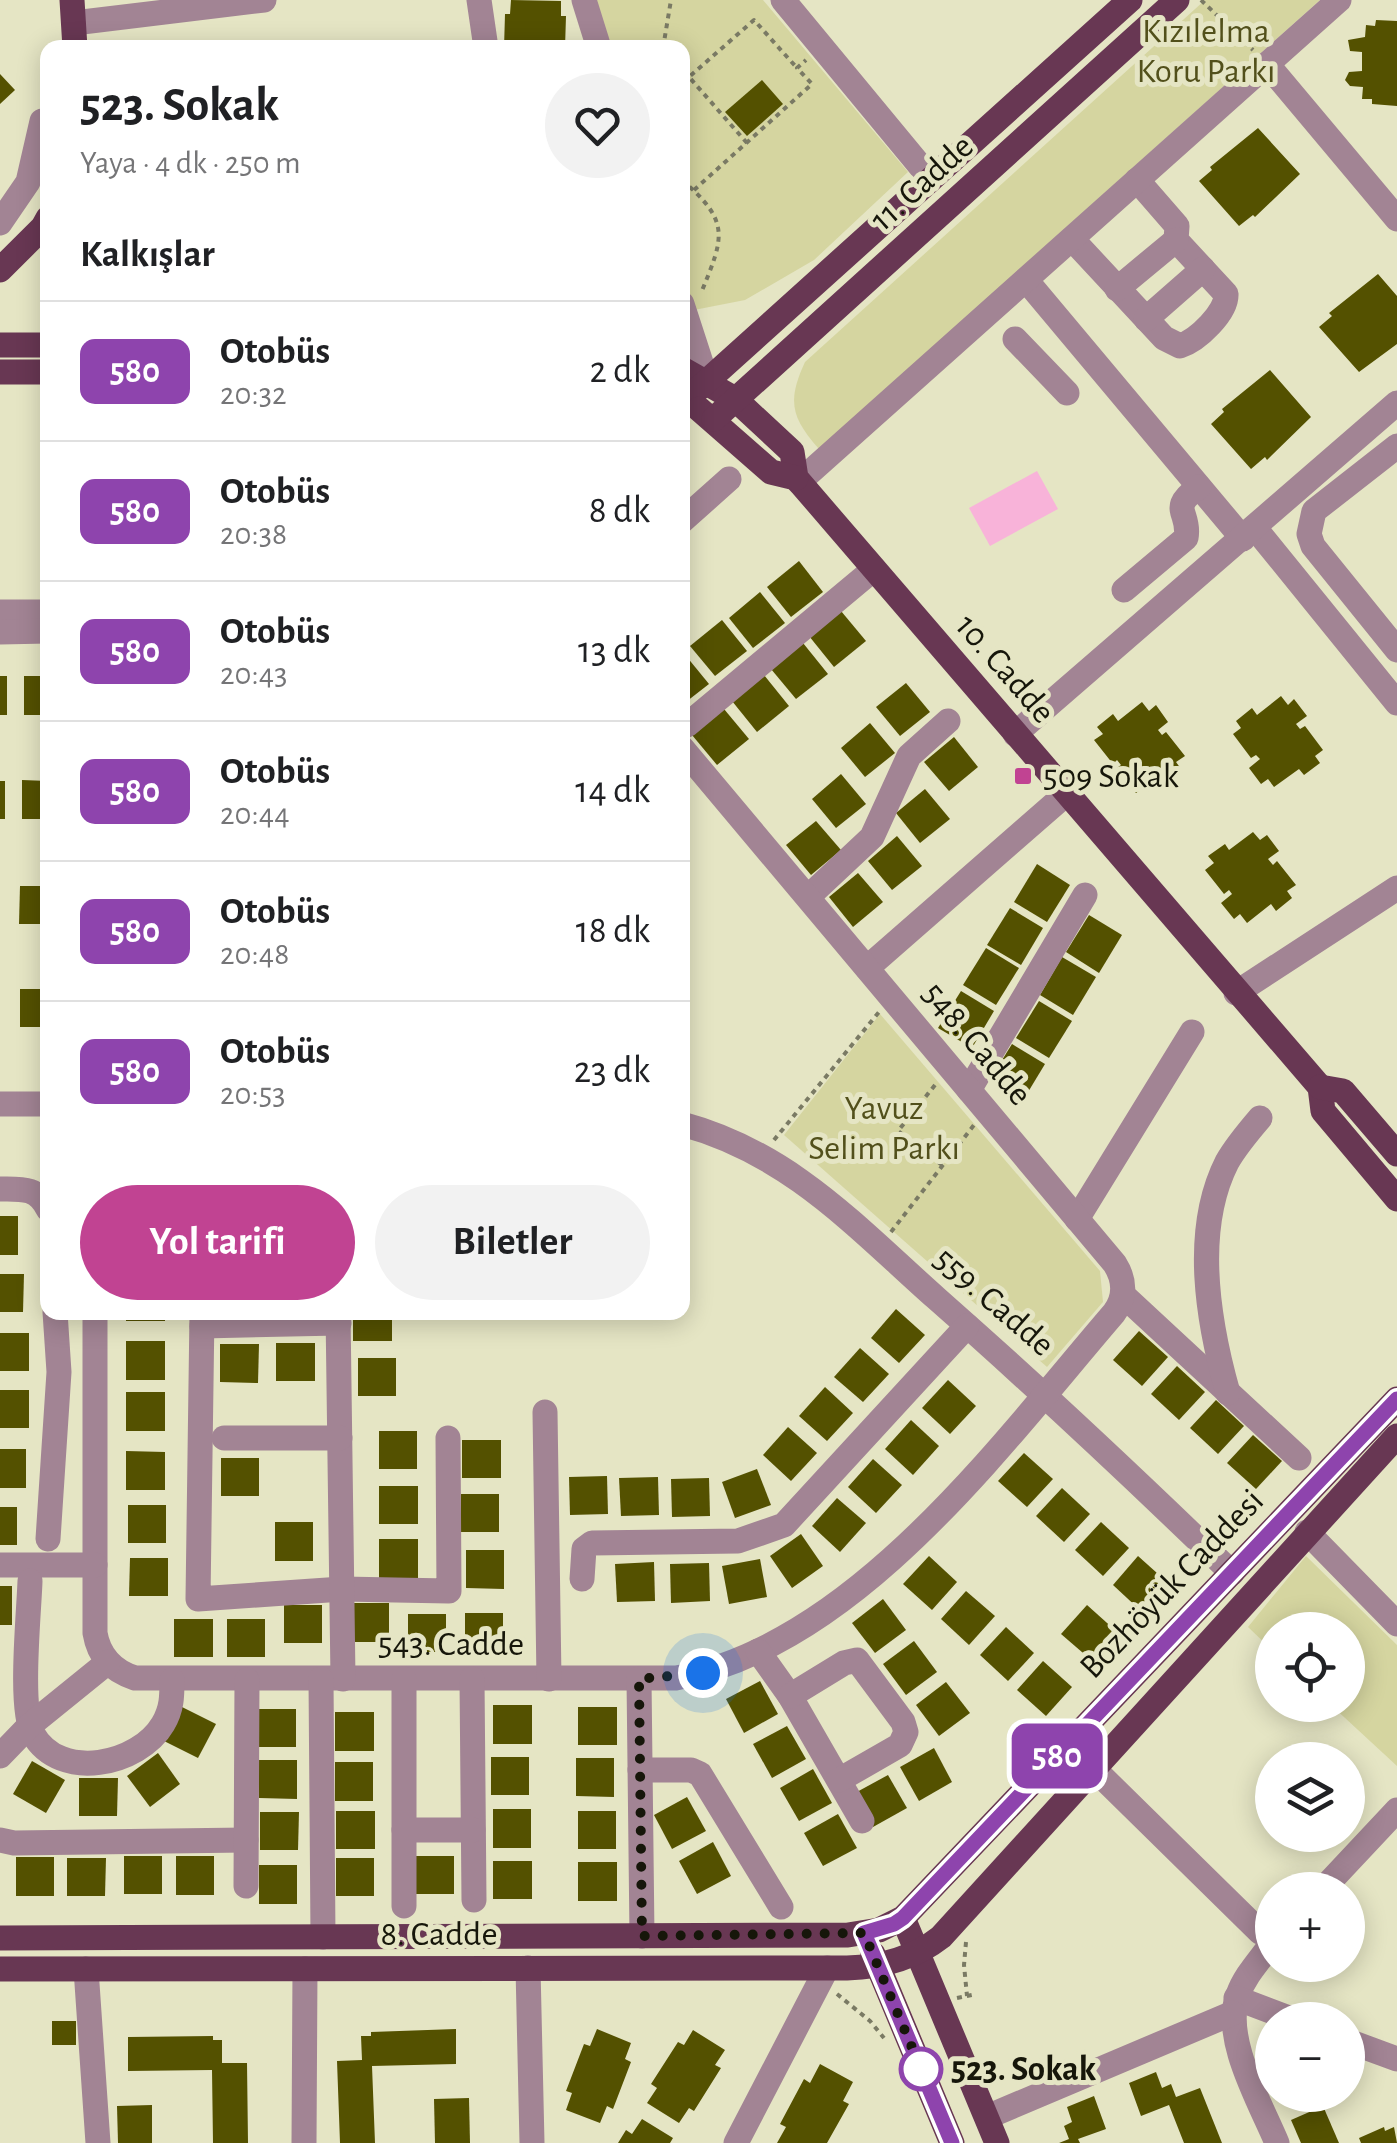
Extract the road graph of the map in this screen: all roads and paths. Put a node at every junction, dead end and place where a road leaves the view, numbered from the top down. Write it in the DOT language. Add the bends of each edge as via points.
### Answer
graph roads {
  1 [pos="264,0"];
  2 [pos="479,0"];
  3 [pos="584,0"];
  4 [pos="671,0"];
  5 [pos="783,0"];
  6 [pos="1130,0"];
  7 [pos="1177,0"];
  8 [pos="1201,0"];
  9 [pos="1339,0"];
  10 [pos="74,24"];
  11 [pos="485,40"];
  12 [pos="597,40"];
  13 [pos="664,40"];
  14 [pos="821,46"];
  15 [pos="1267,64"];
  16 [pos="797,68"];
  17 [pos="690,76"];
  18 [pos="690,78"];
  19 [pos="40,131"];
  20 [pos="747,143"];
  21 [pos="931,180"];
  22 [pos="1137,180"];
  23 [pos="690,187"];
  24 [pos="694,190"];
  25 [pos="1397,220"];
  26 [pos="0,223"];
  27 [pos="40,229"];
  28 [pos="1072,238"];
  29 [pos="1176,240"];
  30 [pos="1203,268"];
  31 [pos="0,270"];
  32 [pos="1026,280"];
  33 [pos="1116,288"];
  34 [pos="690,306"];
  35 [pos="1146,319"];
  36 [pos="690,327"];
  37 [pos="1014,339"];
  38 [pos="0,345"];
  39 [pos="40,345"];
  40 [pos="1084,349"];
  41 [pos="0,372"];
  42 [pos="40,372"];
  43 [pos="690,373"];
  44 [pos="707,381"];
  45 [pos="690,394"];
  46 [pos="735,399"];
  47 [pos="1397,402"];
  48 [pos="690,403"];
  49 [pos="714,419"];
  50 [pos="1397,446"];
  51 [pos="730,479"];
  52 [pos="798,480"];
  53 [pos="1199,487"];
  54 [pos="690,514"];
  55 [pos="1249,533"];
  56 [pos="874,569"];
  57 [pos="1124,590"];
  58 [pos="0,612"];
  59 [pos="40,612"];
  60 [pos="40,631"];
  61 [pos="0,632"];
  62 [pos="1397,650"];
  63 [pos="1397,703"];
  64 [pos="948,721"];
  65 [pos="690,732"];
  66 [pos="1015,734"];
  67 [pos="690,743"];
  68 [pos="1066,794"];
  69 [pos="1397,888"];
  70 [pos="1085,895"];
  71 [pos="808,897"];
  72 [pos="867,968"];
  73 [pos="1236,993"];
  74 [pos="891,997"];
  75 [pos="1192,1032"];
  76 [pos="950,1068"];
  77 [pos="1320,1087"];
  78 [pos="977,1100"];
  79 [pos="0,1104"];
  80 [pos="40,1104"];
  81 [pos="1260,1118"];
  82 [pos="690,1126"];
  83 [pos="1397,1154"];
  84 [pos="762,1155"];
  85 [pos="942,1165"];
  86 [pos="0,1189"];
  87 [pos="40,1195"];
  88 [pos="1397,1199"];
  89 [pos="1077,1219"];
  90 [pos="879,1248"];
  91 [pos="1122,1294"];
  92 [pos="56,1320"];
  93 [pos="95,1320"];
  94 [pos="202,1320"];
  95 [pos="338,1320"];
  96 [pos="968,1326"];
  97 [pos="1228,1392"];
  98 [pos="1045,1393"];
  99 [pos="1397,1399"];
  100 [pos="545,1412"];
  101 [pos="1397,1436"];
  102 [pos="224,1438"];
  103 [pos="340,1438"];
  104 [pos="448,1438"];
  105 [pos="1299,1458"];
  106 [pos="1308,1532"];
  107 [pos="48,1538"];
  108 [pos="0,1565"];
  109 [pos="94,1565"];
  110 [pos="1232,1573"];
  111 [pos="582,1579"];
  112 [pos="30,1581"];
  113 [pos="342,1588"];
  114 [pos="1397,1624"];
  115 [pos="758,1651"];
  116 [pos="108,1662"];
  117 [pos="332,1679"];
  118 [pos="404,1679"];
  119 [pos="472,1679"];
  120 [pos="548,1679"];
  121 [pos="639,1679"];
  122 [pos="27,1680"];
  123 [pos="172,1680"];
  124 [pos="247,1680"];
  125 [pos="67,1696"];
  126 [pos="790,1696"];
  127 [pos="30,1726"];
  128 [pos="0,1756"];
  129 [pos="1093,1768"];
  130 [pos="640,1770"];
  131 [pos="839,1780"];
  132 [pos="1397,1810"];
  133 [pos="862,1821"];
  134 [pos="404,1830"];
  135 [pos="473,1830"];
  136 [pos="0,1840"];
  137 [pos="246,1840"];
  138 [pos="1339,1872"];
  139 [pos="246,1886"];
  140 [pos="474,1900"];
  141 [pos="404,1906"];
  142 [pos="781,1907"];
  143 [pos="903,1918"];
  144 [pos="1255,1927"];
  145 [pos="864,1933"];
  146 [pos="642,1936"];
  147 [pos="322,1937"];
  148 [pos="0,1938"];
  149 [pos="966,1942"];
  150 [pos="918,1952"];
  151 [pos="1255,1961"];
  152 [pos="878,1966"];
  153 [pos="528,1968"];
  154 [pos="828,1968"];
  155 [pos="0,1969"];
  156 [pos="86,1969"];
  157 [pos="305,1969"];
  158 [pos="967,1996"];
  159 [pos="1235,2006"];
  160 [pos="1255,2011"];
  161 [pos="1365,2047"];
  162 [pos="1397,2059"];
  163 [pos="986,2117"];
  164 [pos="98,2143"];
  165 [pos="304,2143"];
  166 [pos="532,2143"];
  167 [pos="736,2143"];
  168 [pos="952,2143"];
  169 [pos="998,2143"];
  170 [pos="1277,2143"];
  1 -- 10 [label="street"];
  2 -- 11 [label="street"];
  3 -- 12 [label="street"];
  4 -- 13 [label="path"];
  5 -- 14 [label="street"];
  6 -- 21 [label="main road, 11. Cadde"];
  7 -- 46 [label="main road, 11. Cadde"];
  8 -- 15 [label="path"];
  9 -- 15 [label="street"];
  14 -- 16 [label="path"];
  14 -- 21 [label="street"];
  15 -- 22 [label="street"];
  15 -- 25 [label="street"];
  16 -- 17 [label="path" via="754,20"];
  16 -- 20 [label="path" via="812,84"];
  18 -- 20 [label="path"];
  19 -- 26 [label="street" via="28,182"];
  20 -- 24 [label="path"];
  21 -- 44 [label="main road, 11. Cadde"];
  22 -- 28 [label="street"];
  22 -- 29 [label="street" via="1177,226"];
  23 -- 24 [label="path"];
  24 -- 34 [label="path" via="719,225 718,252"];
  27 -- 31 [label="main road"];
  28 -- 32 [label="street"];
  28 -- 33 [label="street"];
  29 -- 30 [label="street"];
  29 -- 33 [label="street"];
  30 -- 35 [label="street"];
  30 -- 35 [label="street" via="1227,302 1189,343 1171,343"];
  32 -- 40 [label="street"];
  32 -- 52 [label="street"];
  33 -- 35 [label="street"];
  36 -- 44 [label="street"];
  37 -- 40 [label="street" via="1060,384"];
  38 -- 39 [label="main road"];
  40 -- 53 [label="street"];
  41 -- 42 [label="main road"];
  43 -- 44 [label="main road, 10. Cadde"];
  44 -- 45 [label="main road, 11. Cadde"];
  44 -- 46 [label="main road, 10. Cadde"];
  46 -- 49 [label="main road, 11. Cadde"];
  46 -- 52 [label="main road, 10. Cadde" via="792,452"];
  47 -- 55 [label="street"];
  48 -- 49 [label="main road, 10. Cadde"];
  49 -- 52 [label="main road, 10. Cadde" via="772,472"];
  50 -- 62 [label="street" via="1314,511 1309,534"];
  51 -- 54 [label="street"];
  52 -- 56 [label="main road, 10. Cadde"];
  53 -- 55 [label="street"];
  53 -- 57 [label="street" via="1182,506 1186,538"];
  55 -- 63 [label="street"];
  55 -- 66 [label="street"];
  56 -- 65 [label="street"];
  56 -- 66 [label="main road, 10. Cadde"];
  58 -- 59 [label="street"];
  60 -- 61 [label="street"];
  64 -- 71 [label="street" via="909,756 872,837"];
  66 -- 68 [label="main road, 10. Cadde"];
  67 -- 71 [label="street, 548. Cadde"];
  68 -- 72 [label="street"];
  68 -- 73 [label="main road, 10. Cadde"];
  69 -- 73 [label="street"];
  70 -- 78 [label="street"];
  71 -- 72 [label="street, 548. Cadde"];
  72 -- 74 [label="street, 548. Cadde"];
  73 -- 77 [label="main road, 10. Cadde"];
  74 -- 76 [label="street, 548. Cadde"];
  74 -- 84 [label="path"];
  75 -- 89 [label="street"];
  76 -- 78 [label="street, 548. Cadde"];
  76 -- 85 [label="path" via="898,1131"];
  77 -- 83 [label="main road, 10. Cadde" via="1343,1091"];
  77 -- 88 [label="main road, 10. Cadde" via="1323,1111"];
  78 -- 85 [label="path"];
  78 -- 89 [label="street, 548. Cadde"];
  79 -- 80 [label="street"];
  81 -- 97 [label="street" via="1222,1174 1209,1235 1210,1308"];
  82 -- 84 [label="street, 559. Cadde"];
  84 -- 90 [label="street, 559. Cadde" via="802,1180"];
  85 -- 90 [label="path"];
  86 -- 87 [label="street"];
  89 -- 91 [label="street, 548. Cadde" via="1115,1264"];
  90 -- 96 [label="street, 559. Cadde"];
  91 -- 97 [label="street"];
  91 -- 98 [label="street" via="1114,1313"];
  92 -- 107 [label="street" via="59,1372"];
  93 -- 109 [label="street"];
  94 -- 113 [label="street" via="198,1598"];
  95 -- 103 [label="street"];
  96 -- 98 [label="street, 559. Cadde"];
  96 -- 111 [label="street" via="784,1526 738,1541 592,1543 584,1550"];
  97 -- 105 [label="street"];
  98 -- 110 [label="street, 559. Cadde"];
  98 -- 115 [label="street, 543. Cadde" via="871,1577"];
  99 -- 110 [label="main road, Bozhöyük Caddesi"];
  100 -- 120 [label="street"];
  101 -- 106 [label="main road, Bozhöyük Caddesi"];
  102 -- 103 [label="street"];
  103 -- 113 [label="street"];
  104 -- 113 [label="street" via="449,1591"];
  106 -- 114 [label="street"];
  106 -- 129 [label="main road, Bozhöyük Caddesi"];
  108 -- 109 [label="street"];
  109 -- 116 [label="street" via="95,1634"];
  110 -- 143 [label="main road, Bozhöyük Caddesi"];
  112 -- 122 [label="street"];
  113 -- 117 [label="street"];
  115 -- 121 [label="street, 543. Cadde" via="703,1673"];
  115 -- 126 [label="street"];
  116 -- 123 [label="street, 543. Cadde" via="135,1678"];
  116 -- 125 [label="street"];
  117 -- 118 [label="street, 543. Cadde"];
  117 -- 124 [label="street, 543. Cadde"];
  117 -- 147 [label="street"];
  118 -- 119 [label="street, 543. Cadde"];
  118 -- 134 [label="street"];
  119 -- 120 [label="street, 543. Cadde"];
  119 -- 135 [label="street"];
  120 -- 121 [label="street, 543. Cadde"];
  121 -- 130 [label="street"];
  122 -- 125 [label="street"];
  122 -- 127 [label="street"];
  123 -- 124 [label="street, 543. Cadde"];
  123 -- 127 [label="street" via="164,1723 118,1759 65,1758 42,1745"];
  124 -- 137 [label="street"];
  125 -- 127 [label="street"];
  126 -- 131 [label="street"];
  126 -- 131 [label="street" via="856,1660 902,1722 900,1744"];
  127 -- 128 [label="street"];
  129 -- 144 [label="street"];
  129 -- 150 [label="main road, Bozhöyük Caddesi" via="940,1937"];
  130 -- 142 [label="street" via="700,1774"];
  130 -- 146 [label="street"];
  131 -- 133 [label="street"];
  132 -- 138 [label="street"];
  134 -- 135 [label="street"];
  134 -- 141 [label="street"];
  135 -- 140 [label="street"];
  136 -- 137 [label="street"];
  137 -- 139 [label="street"];
  143 -- 145 [label="main road, Bozhöyük Caddesi"];
  143 -- 150 [label="main road"];
  145 -- 146 [label="main road, 8. Cadde"];
  145 -- 152 [label="main road"];
  146 -- 147 [label="main road, 8. Cadde"];
  147 -- 148 [label="main road, 8. Cadde"];
  149 -- 158 [label="path"];
  150 -- 152 [label="main road, Bozhöyük Caddesi"];
  150 -- 163 [label="main road"];
  151 -- 159 [label="street"];
  152 -- 154 [label="main road, 8. Cadde"];
  152 -- 168 [label="main road"];
  153 -- 154 [label="main road, 8. Cadde"];
  153 -- 157 [label="main road, 8. Cadde"];
  153 -- 166 [label="street"];
  154 -- 167 [label="street"];
  155 -- 156 [label="main road, 8. Cadde"];
  156 -- 157 [label="main road, 8. Cadde"];
  156 -- 164 [label="street"];
  157 -- 165 [label="street"];
  159 -- 160 [label="street"];
  159 -- 163 [label="street"];
  159 -- 170 [label="street" via="1236,2044"];
  161 -- 162 [label="street"];
  163 -- 169 [label="main road"];
}
